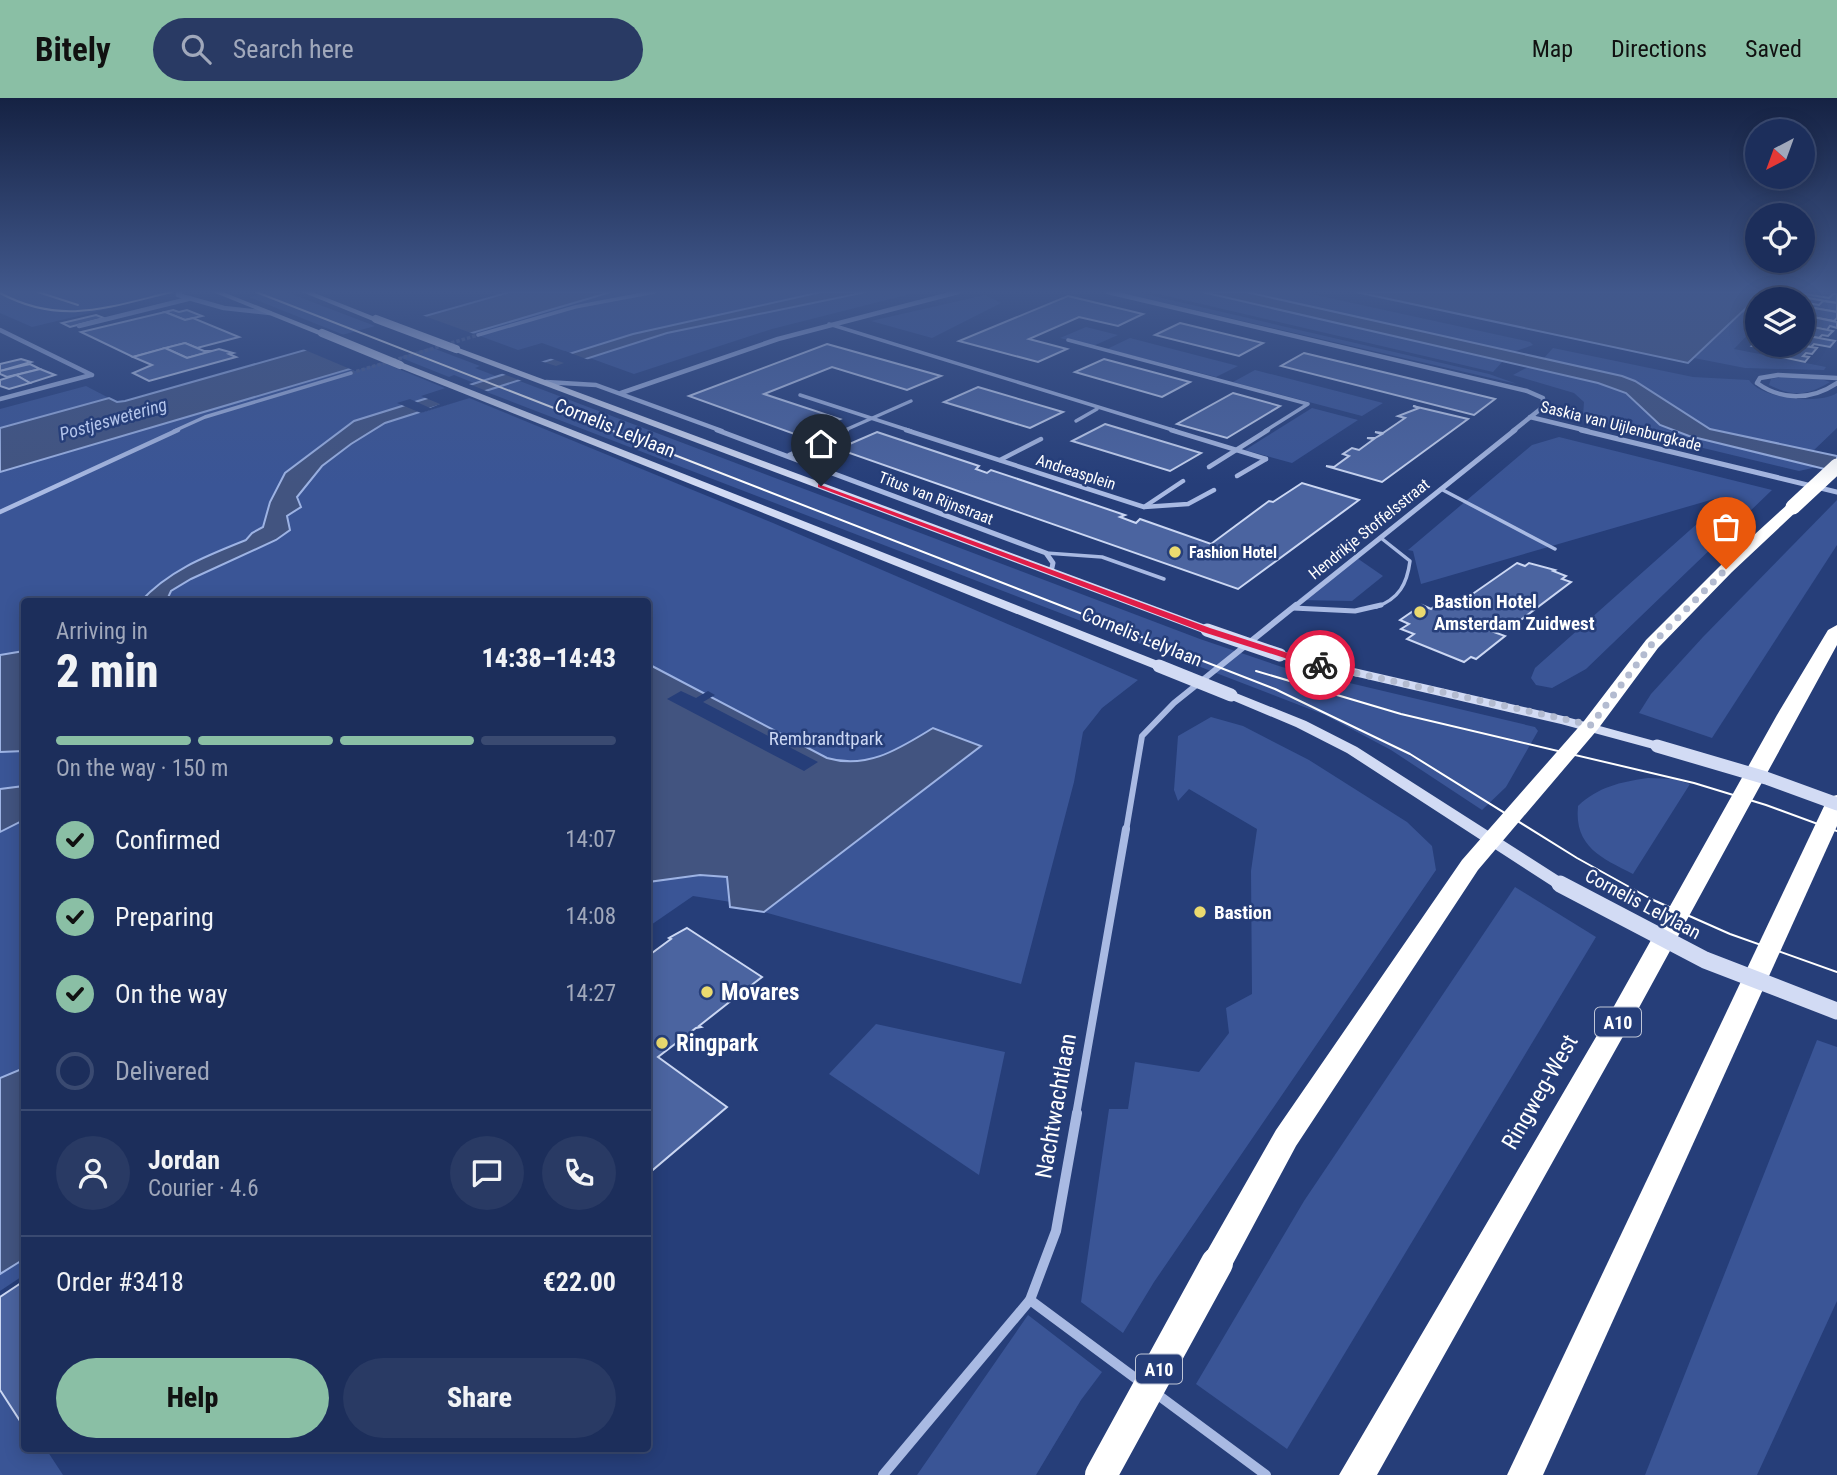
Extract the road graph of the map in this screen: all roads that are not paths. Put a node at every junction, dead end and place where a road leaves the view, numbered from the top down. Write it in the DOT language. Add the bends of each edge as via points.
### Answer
graph roads {
  1 [pos="54,356"];
  2 [pos="378,356"];
  3 [pos="476,356"];
  4 [pos="725,356"];
  5 [pos="931,356"];
  6 [pos="1129,356"];
  7 [pos="1380,356"];
  8 [pos="351,373"];
  9 [pos="1837,380"];
  10 [pos="545,382"];
  11 [pos="620,393"];
  12 [pos="800,395"];
  13 [pos="0,399"];
  14 [pos="911,401"];
  15 [pos="1097,409"];
  16 [pos="1530,417"];
  17 [pos="871,418"];
  18 [pos="1076,421"];
  19 [pos="1041,439"];
  20 [pos="1236,450"];
  21 [pos="789,455"];
  22 [pos="1000,460"];
  23 [pos="1837,466"];
  24 [pos="1209,467"];
  25 [pos="1237,476"];
  26 [pos="1183,481"];
  27 [pos="1441,489"];
  28 [pos="1214,490"];
  29 [pos="1837,492"];
  30 [pos="1144,507"];
  31 [pos="0,512"];
  32 [pos="1381,538"];
  33 [pos="1555,549"];
  34 [pos="1046,553"];
  35 [pos="1051,572"];
  36 [pos="1164,579"];
  37 [pos="1293,608"];
  38 [pos="1837,630"];
  39 [pos="1225,663"];
  40 [pos="1591,725"];
  41 [pos="1837,803"];
  42 [pos="1491,839"];
  43 [pos="1837,1011"];
  44 [pos="1030,1300"];
  45 [pos="883,1475"];
  46 [pos="1101,1475"];
  47 [pos="1266,1475"];
  48 [pos="1357,1475"];
  49 [pos="1525,1475"];
  1 -- 13 [label="street" via="92,375"];
  2 -- 42 [label="main road, Cornelis Lelylaan, bridge" via="1301,724 1352,750"];
  3 -- 10 [label="main road, Cornelis Lelylaan, bridge"];
  4 -- 11 [label="street"];
  5 -- 15 [label="street"];
  6 -- 20 [label="street" via="1308,404"];
  7 -- 16 [label="street, Saskia van Uijlenburgkade" via="1543,398 1543,407"];
  8 -- 31 [label="street" via="205,417"];
  9 -- 9 [label="street" via="1816,396 1774,392 1757,383 1760,378 1778,376"];
  10 -- 11 [label="street" via="596,385"];
  10 -- 35 [label="main road, Cornelis Lelylaan"];
  11 -- 21 [label="street, Titus van Rijnstraat"];
  12 -- 17 [label="street, Andreasplein"];
  14 -- 17 [label="street"];
  15 -- 18 [label="street"];
  15 -- 20 [label="street"];
  16 -- 27 [label="street, Hendrikje Stoffelsstraat"];
  16 -- 29 [label="street, Saskia van Uijlenburgkade"];
  17 -- 21 [label="street"];
  17 -- 22 [label="street, Andreasplein"];
  19 -- 22 [label="street, Andreasplein"];
  20 -- 24 [label="street"];
  20 -- 25 [label="street" via="1266,458"];
  21 -- 34 [label="street, Titus van Rijnstraat"];
  22 -- 30 [label="street, Andreasplein"];
  23 -- 40 [label="highway, bridge" via="1668,627"];
  26 -- 30 [label="street"];
  27 -- 32 [label="street, Hendrikje Stoffelsstraat"];
  27 -- 33 [label="lane"];
  28 -- 30 [label="street, Andreasplein" via="1188,504"];
  32 -- 37 [label="street, Hendrikje Stoffelsstraat"];
  32 -- 37 [label="lane" via="1410,561 1406,583 1391,600 1362,613"];
  34 -- 35 [label="street" via="1053,563"];
  34 -- 36 [label="lane, Titus van Rijnstraat" via="1102,557"];
  35 -- 40 [label="main road, Cornelis Lelylaan, bridge" via="1280,655"];
  37 -- 39 [label="street, Hendrikje Stoffelsstraat"];
  38 -- 48 [label="highway, Ringweg-West / A10"];
  39 -- 44 [label="street, Nachtwachtlaan" via="1174,703 1142,736 1138,749 1056,1231"];
  40 -- 41 [label="main road, Cornelis Lelylaan, bridge"];
  40 -- 42 [label="highway"];
  41 -- 49 [label="highway"];
  42 -- 43 [label="main road, Cornelis Lelylaan, bridge" via="1560,884 1705,960"];
  42 -- 46 [label="highway, A10, bridge" via="1390,980 1286,1138"];
  44 -- 45 [label="street, Nachtwachtlaan"];
  44 -- 47 [label="street"];
}
